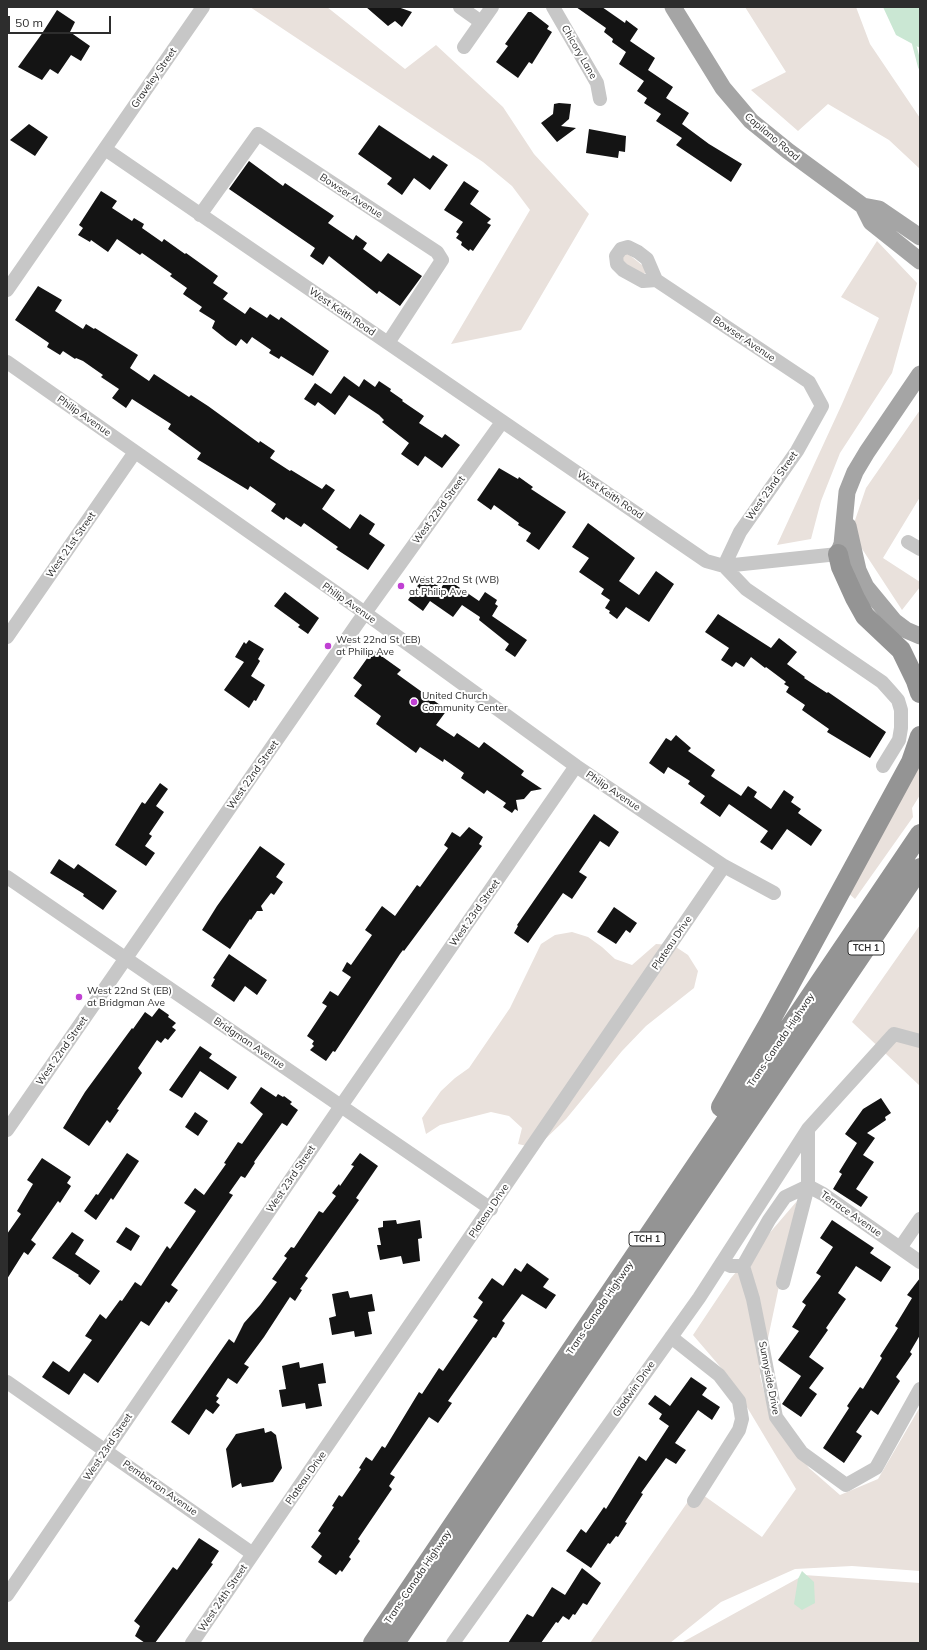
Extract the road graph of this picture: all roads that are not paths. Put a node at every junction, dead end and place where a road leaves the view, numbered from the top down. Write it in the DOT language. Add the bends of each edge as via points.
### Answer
graph roads {
  1 [pos="203,7"];
  2 [pos="460,7"];
  3 [pos="492,7"];
  4 [pos="553,7"];
  5 [pos="672,8"];
  6 [pos="481,22"];
  7 [pos="464,47"];
  8 [pos="600,100"];
  9 [pos="105,149"];
  10 [pos="863,206"];
  11 [pos="200,215"];
  12 [pos="920,237"];
  13 [pos="914,257"];
  14 [pos="920,274"];
  15 [pos="656,280"];
  16 [pos="7,290"];
  17 [pos="388,343"];
  18 [pos="7,362"];
  19 [pos="920,374"];
  20 [pos="822,406"];
  21 [pos="502,422"];
  22 [pos="135,452"];
  23 [pos="846,516"];
  24 [pos="908,542"];
  25 [pos="920,549"];
  26 [pos="838,554"];
  27 [pos="724,566"];
  28 [pos="866,587"];
  29 [pos="365,613"];
  30 [pos="920,636"];
  31 [pos="7,637"];
  32 [pos="920,693"];
  33 [pos="920,736"];
  34 [pos="576,766"];
  35 [pos="883,766"];
  36 [pos="920,834"];
  37 [pos="724,866"];
  38 [pos="920,868"];
  39 [pos="7,877"];
  40 [pos="920,891"];
  41 [pos="774,893"];
  42 [pos="127,958"];
  43 [pos="811,1029"];
  44 [pos="920,1041"];
  45 [pos="341,1106"];
  46 [pos="808,1129"];
  47 [pos="7,1130"];
  48 [pos="808,1186"];
  49 [pos="491,1209"];
  50 [pos="920,1219"];
  51 [pos="900,1248"];
  52 [pos="722,1262"];
  53 [pos="920,1262"];
  54 [pos="743,1266"];
  55 [pos="784,1283"];
  56 [pos="595,1316"];
  57 [pos="671,1337"];
  58 [pos="7,1382"];
  59 [pos="920,1388"];
  60 [pos="106,1450"];
  61 [pos="694,1501"];
  62 [pos="253,1554"];
  63 [pos="7,1595"];
  64 [pos="192,1643"];
  65 [pos="373,1643"];
  66 [pos="395,1643"];
  67 [pos="453,1643"];
  1 -- 9 [label="street, Graveley Street"];
  2 -- 6 [label="street"];
  3 -- 6 [label="street"];
  4 -- 8 [label="street, Chicory Lane" via="597,83"];
  5 -- 10 [label="main road, Capilano Road" via="723,88 751,121"];
  6 -- 7 [label="street"];
  9 -- 11 [label="street, West Keith Road"];
  9 -- 16 [label="street"];
  10 -- 12 [label="main road, Capilano Road" via="879,209"];
  10 -- 13 [label="main road, Capilano Road" via="871,222"];
  11 -- 17 [label="street, West Keith Road"];
  11 -- 17 [label="street, Bowser Avenue" via="258,134 437,252 442,260"];
  13 -- 14 [label="main road"];
  15 -- 20 [label="street, Bowser Avenue" via="809,382"];
  17 -- 21 [label="street, West Keith Road"];
  18 -- 22 [label="street, Philip Avenue"];
  19 -- 23 [label="main road" via="856,472 847,492"];
  20 -- 27 [label="street, West 23nd Street" via="797,450 740,532"];
  21 -- 27 [label="street, West Keith Road" via="706,561"];
  21 -- 29 [label="street, West 22nd Street"];
  22 -- 29 [label="street, Philip Avenue"];
  22 -- 31 [label="street, West 21st Street"];
  23 -- 26 [label="main road"];
  23 -- 28 [label="main road" via="858,570"];
  24 -- 25 [label="street"];
  26 -- 27 [label="street, West Keith Road"];
  26 -- 28 [label="main road" via="845,561 855,580"];
  26 -- 32 [label="highway" via="841,567 865,616 901,650"];
  27 -- 35 [label="street, West Keith Road" via="746,589 882,682 898,700 901,710 899,740"];
  28 -- 30 [label="main road" via="894,622"];
  29 -- 34 [label="street, Philip Avenue"];
  29 -- 42 [label="street, West 22nd Street"];
  33 -- 56 [label="highway" via="911,762 769,1023"];
  34 -- 37 [label="street, Philip Avenue"];
  34 -- 45 [label="street, West 23rd Street"];
  36 -- 56 [label="highway, Trans-Canada Highway / TCH 1"];
  37 -- 41 [label="street, Philip Avenue"];
  37 -- 49 [label="street, Plateau Drive"];
  38 -- 43 [label="highway, Trans-Canada Highway / TCH 1"];
  39 -- 42 [label="street, Bridgman Avenue"];
  40 -- 43 [label="highway"];
  42 -- 45 [label="street, Bridgman Avenue"];
  42 -- 47 [label="street, West 22nd Street"];
  43 -- 66 [label="highway, Trans-Canada Highway / TCH 1"];
  44 -- 46 [label="street" via="894,1034"];
  45 -- 49 [label="street, Bridgman Avenue"];
  45 -- 60 [label="street, West 23rd Street"];
  46 -- 48 [label="street"];
  46 -- 52 [label="street, Gladwin Drive"];
  48 -- 51 [label="street, Terrace Avenue"];
  48 -- 54 [label="street" via="786,1197 769,1220"];
  48 -- 55 [label="street"];
  49 -- 62 [label="street, Plateau Drive"];
  50 -- 51 [label="street"];
  51 -- 53 [label="street, Terrace Avenue"];
  52 -- 54 [label="street" via="731,1266"];
  52 -- 57 [label="street, Gladwin Drive"];
  54 -- 59 [label="street, Sunnyside Drive" via="754,1306 776,1417 802,1453 846,1485 876,1468"];
  56 -- 65 [label="highway, Trans-Canada Highway / TCH 1"];
  57 -- 61 [label="street" via="719,1376 739,1401 742,1419 739,1430"];
  57 -- 67 [label="street, Gladwin Drive"];
  58 -- 60 [label="street, Pemberton Avenue"];
  60 -- 62 [label="street, Pemberton Avenue"];
  60 -- 63 [label="street, West 23rd Street"];
  62 -- 64 [label="street, West 24th Street"];
}
